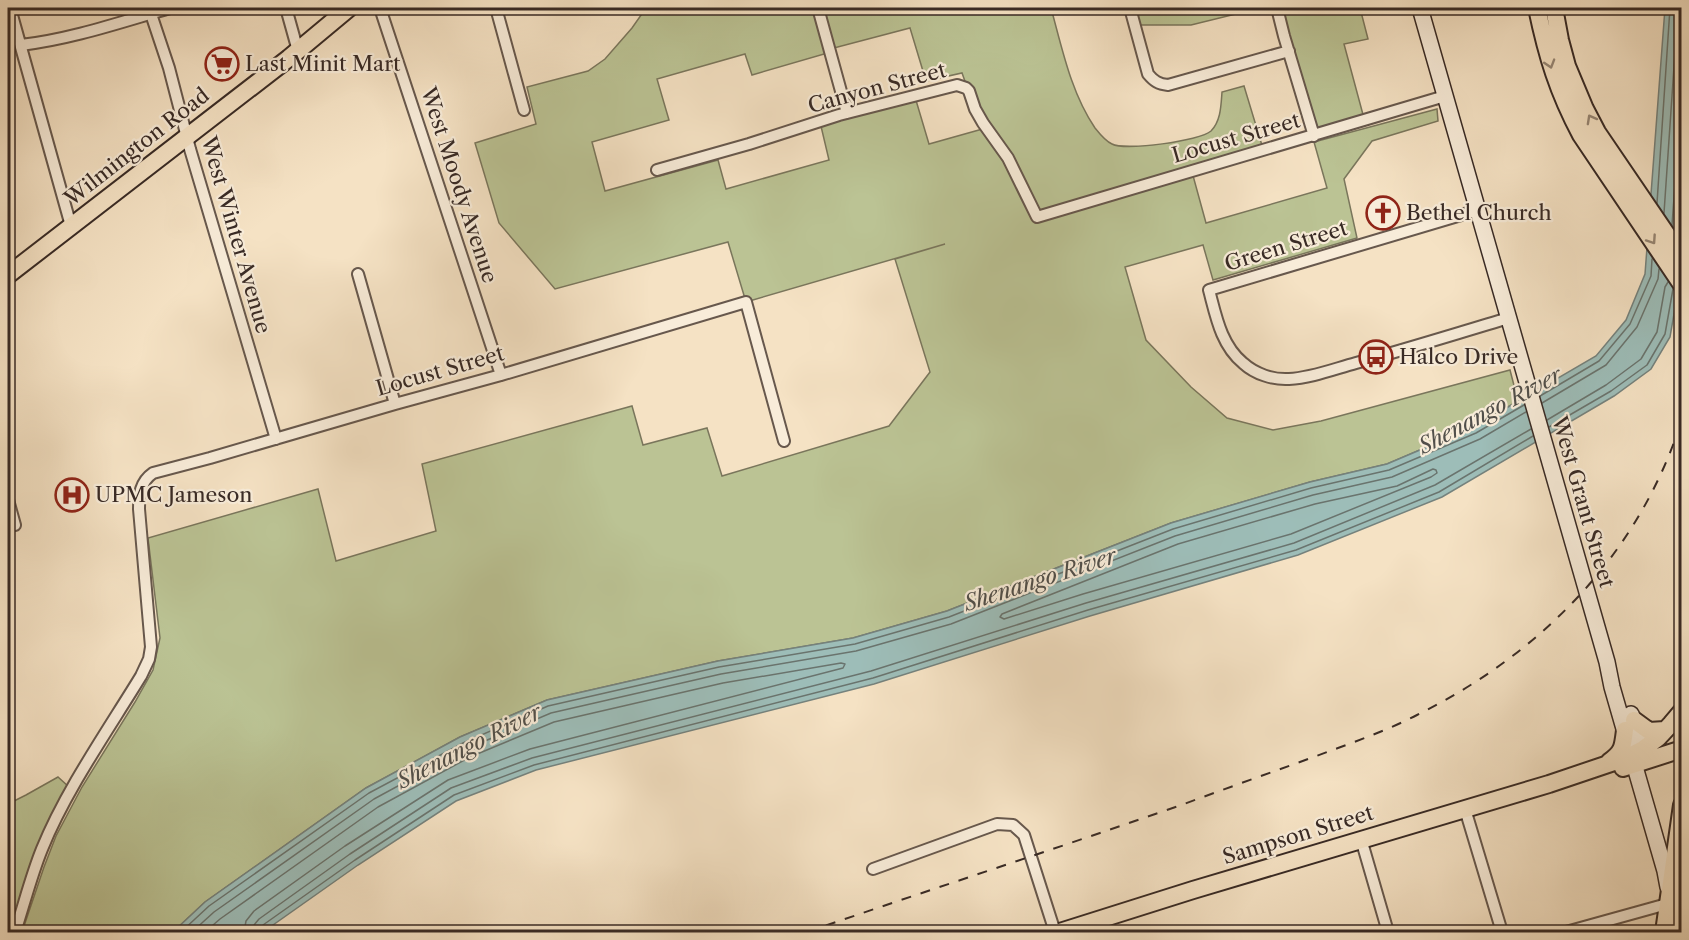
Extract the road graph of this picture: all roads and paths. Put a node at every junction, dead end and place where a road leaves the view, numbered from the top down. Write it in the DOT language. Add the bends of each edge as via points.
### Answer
graph roads {
  1 [pos="10,8"];
  2 [pos="170,8"];
  3 [pos="286,8"];
  4 [pos="349,8"];
  5 [pos="380,8"];
  6 [pos="496,8"];
  7 [pos="818,8"];
  8 [pos="1130,8"];
  9 [pos="1277,8"];
  10 [pos="1420,8"];
  11 [pos="1538,8"];
  12 [pos="1554,8"];
  13 [pos="150,10"];
  14 [pos="21,45"];
  15 [pos="298,51"];
  16 [pos="1289,51"];
  17 [pos="1445,96"];
  18 [pos="524,110"];
  19 [pos="847,114"];
  20 [pos="1314,136"];
  21 [pos="187,137"];
  22 [pos="657,170"];
  23 [pos="1478,210"];
  24 [pos="1037,217"];
  25 [pos="71,226"];
  26 [pos="1682,257"];
  27 [pos="358,274"];
  28 [pos="8,275"];
  29 [pos="1682,285"];
  30 [pos="1509,318"];
  31 [pos="501,375"];
  32 [pos="395,404"];
  33 [pos="276,439"];
  34 [pos="784,441"];
  35 [pos="8,500"];
  36 [pos="15,525"];
  37 [pos="1682,711"];
  38 [pos="1629,725"];
  39 [pos="1665,730"];
  40 [pos="1682,749"];
  41 [pos="1638,758"];
  42 [pos="1606,764"];
  43 [pos="1549,784"];
  44 [pos="1682,805"];
  45 [pos="1465,808"];
  46 [pos="1361,839"];
  47 [pos="1674,858"];
  48 [pos="873,869"];
  49 [pos="1676,899"];
  50 [pos="15,933"];
  51 [pos="1055,933"];
  52 [pos="1060,933"];
  53 [pos="1388,933"];
  54 [pos="1502,933"];
  55 [pos="1566,933"];
  56 [pos="1664,933"];
  57 [pos="1673,933"];
  1 -- 14 [label="street"];
  2 -- 13 [label="street"];
  3 -- 15 [label="street"];
  4 -- 15 [label="main road, Wilmington Road"];
  5 -- 31 [label="street, West Moody Avenue"];
  6 -- 18 [label="street"];
  7 -- 19 [label="street"];
  8 -- 16 [label="street" via="1148,74 1156,82 1168,85"];
  9 -- 16 [label="street"];
  10 -- 17 [label="street, West Grant Street"];
  11 -- 29 [label="main road, one-way" via="1549,61 1568,111"];
  26 -- 12 [label="main road, one-way" via="1598,132 1574,84"];
  13 -- 14 [label="street" via="69,36"];
  13 -- 21 [label="street, West Winter Avenue"];
  14 -- 25 [label="street"];
  15 -- 21 [label="main road, Wilmington Road"];
  16 -- 20 [label="street"];
  17 -- 20 [label="street, Locust Street"];
  17 -- 23 [label="street, West Grant Street"];
  19 -- 22 [label="street, Canyon Street"];
  19 -- 24 [label="street, Canyon Street" via="957,86 966,88 983,123 1008,158"];
  20 -- 24 [label="street, Locust Street"];
  21 -- 25 [label="main road, Wilmington Road"];
  21 -- 33 [label="street, West Winter Avenue"];
  23 -- 30 [label="street, West Grant Street"];
  23 -- 30 [label="street, Green Street" via="1209,290 1220,330 1242,363 1261,374 1287,379"];
  25 -- 28 [label="main road, Wilmington Road"];
  27 -- 32 [label="street"];
  30 -- 38 [label="street, West Grant Street" via="1607,662"];
  31 -- 32 [label="street, Locust Street"];
  31 -- 34 [label="street, Locust Street" via="746,302"];
  32 -- 33 [label="street, Locust Street"];
  33 -- 50 [label="street, Locust Street" via="153,473 139,491 149,659 58,816 42,849"];
  35 -- 36 [label="street"];
  37 -- 39 [label="main road, Sampson Street"];
  38 -- 39 [label="main road" via="1649,731"];
  38 -- 41 [label="street, West Grant Street"];
  38 -- 42 [label="main road" via="1620,753"];
  39 -- 41 [label="main road, Sampson Street"];
  40 -- 41 [label="main road, Sampson Street"];
  41 -- 42 [label="main road, Sampson Street"];
  41 -- 43 [label="main road, Sampson Street" via="1605,773"];
  41 -- 47 [label="street, West Grant Street"];
  41 -- 49 [label="street, West Grant Street"];
  42 -- 43 [label="main road, Sampson Street"];
  43 -- 45 [label="main road, Sampson Street"];
  44 -- 47 [label="main road"];
  45 -- 46 [label="main road, Sampson Street"];
  45 -- 54 [label="street"];
  46 -- 52 [label="main road, Sampson Street"];
  46 -- 53 [label="street"];
  47 -- 49 [label="main road"];
  47 -- 57 [label="main road"];
  48 -- 51 [label="street" via="997,824 1013,825 1024,835"];
  49 -- 55 [label="street"];
  49 -- 56 [label="main road"];
  49 -- 57 [label="main road"];
}
